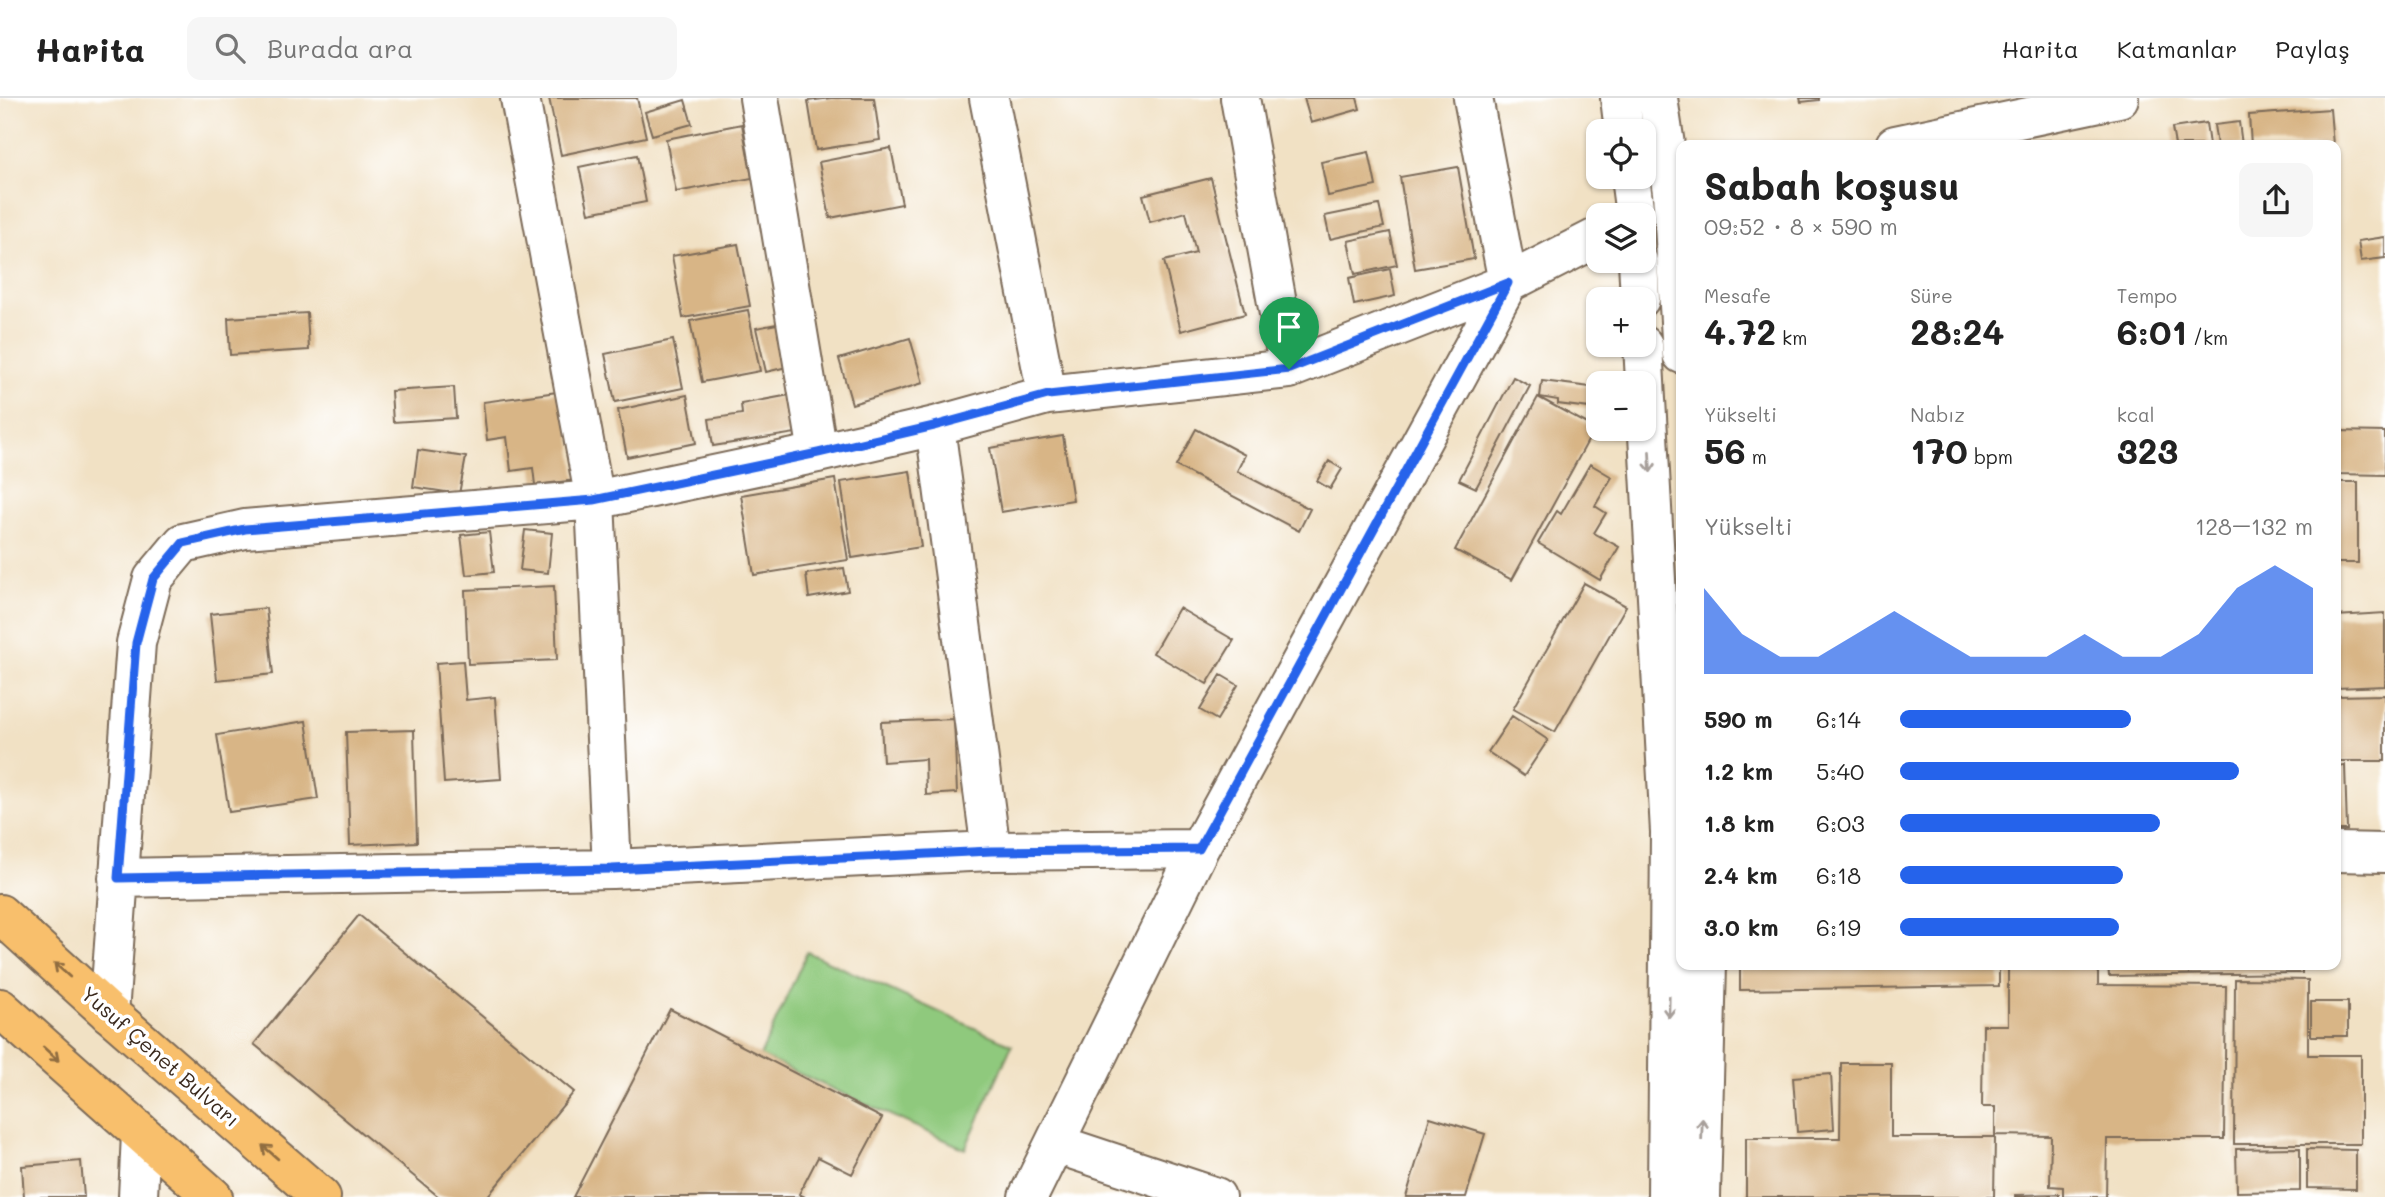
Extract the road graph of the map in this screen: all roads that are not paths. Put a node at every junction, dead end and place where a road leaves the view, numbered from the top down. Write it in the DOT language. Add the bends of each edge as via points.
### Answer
graph roads {
  1 [pos="520,98"];
  2 [pos="758,98"];
  3 [pos="989,98"];
  4 [pos="1240,98"];
  5 [pos="1473,98"];
  6 [pos="1620,98"];
  7 [pos="1658,98"];
  8 [pos="2119,98"];
  9 [pos="1623,119"];
  10 [pos="1919,140"];
  11 [pos="1676,186"];
  12 [pos="1586,243"];
  13 [pos="1508,283"];
  14 [pos="1644,357"];
  15 [pos="1289,369"];
  16 [pos="1048,395"];
  17 [pos="934,426"];
  18 [pos="818,453"];
  19 [pos="594,500"];
  20 [pos="1199,849"];
  21 [pos="991,851"];
  22 [pos="2341,852"];
  23 [pos="2385,853"];
  24 [pos="612,869"];
  25 [pos="118,878"];
  26 [pos="0,914"];
  27 [pos="1707,970"];
  28 [pos="0,1009"];
  29 [pos="109,1013"];
  30 [pos="141,1134"];
  31 [pos="1056,1144"];
  32 [pos="138,1197"];
  33 [pos="213,1197"];
  34 [pos="321,1197"];
  35 [pos="1028,1197"];
  36 [pos="1216,1197"];
  37 [pos="1667,1197"];
  38 [pos="1700,1197"];
  1 -- 19 [label="street"];
  2 -- 18 [label="street"];
  3 -- 16 [label="street"];
  4 -- 15 [label="street"];
  5 -- 13 [label="street"];
  6 -- 9 [label="street"];
  7 -- 11 [label="street"];
  8 -- 10 [label="street"];
  12 -- 13 [label="street"];
  13 -- 15 [label="street"];
  13 -- 20 [label="street"];
  14 -- 37 [label="street, one-way" via="1671,832"];
  15 -- 16 [label="street"];
  16 -- 17 [label="street"];
  17 -- 18 [label="street"];
  17 -- 21 [label="street"];
  18 -- 19 [label="street"];
  19 -- 24 [label="street"];
  19 -- 25 [label="street" via="245,529 183,543 153,579 136,643"];
  20 -- 21 [label="street"];
  20 -- 31 [label="street"];
  21 -- 24 [label="street"];
  22 -- 23 [label="street"];
  24 -- 25 [label="street"];
  25 -- 29 [label="street"];
  29 -- 26 [label="highway, Yusuf Çenet Bulvarı, one-way"];
  38 -- 27 [label="street, one-way"];
  28 -- 30 [label="highway, one-way"];
  34 -- 29 [label="highway, Yusuf Çenet Bulvarı, one-way"];
  30 -- 32 [label="street"];
  30 -- 33 [label="highway"];
  31 -- 35 [label="street"];
  31 -- 36 [label="street"];
}
